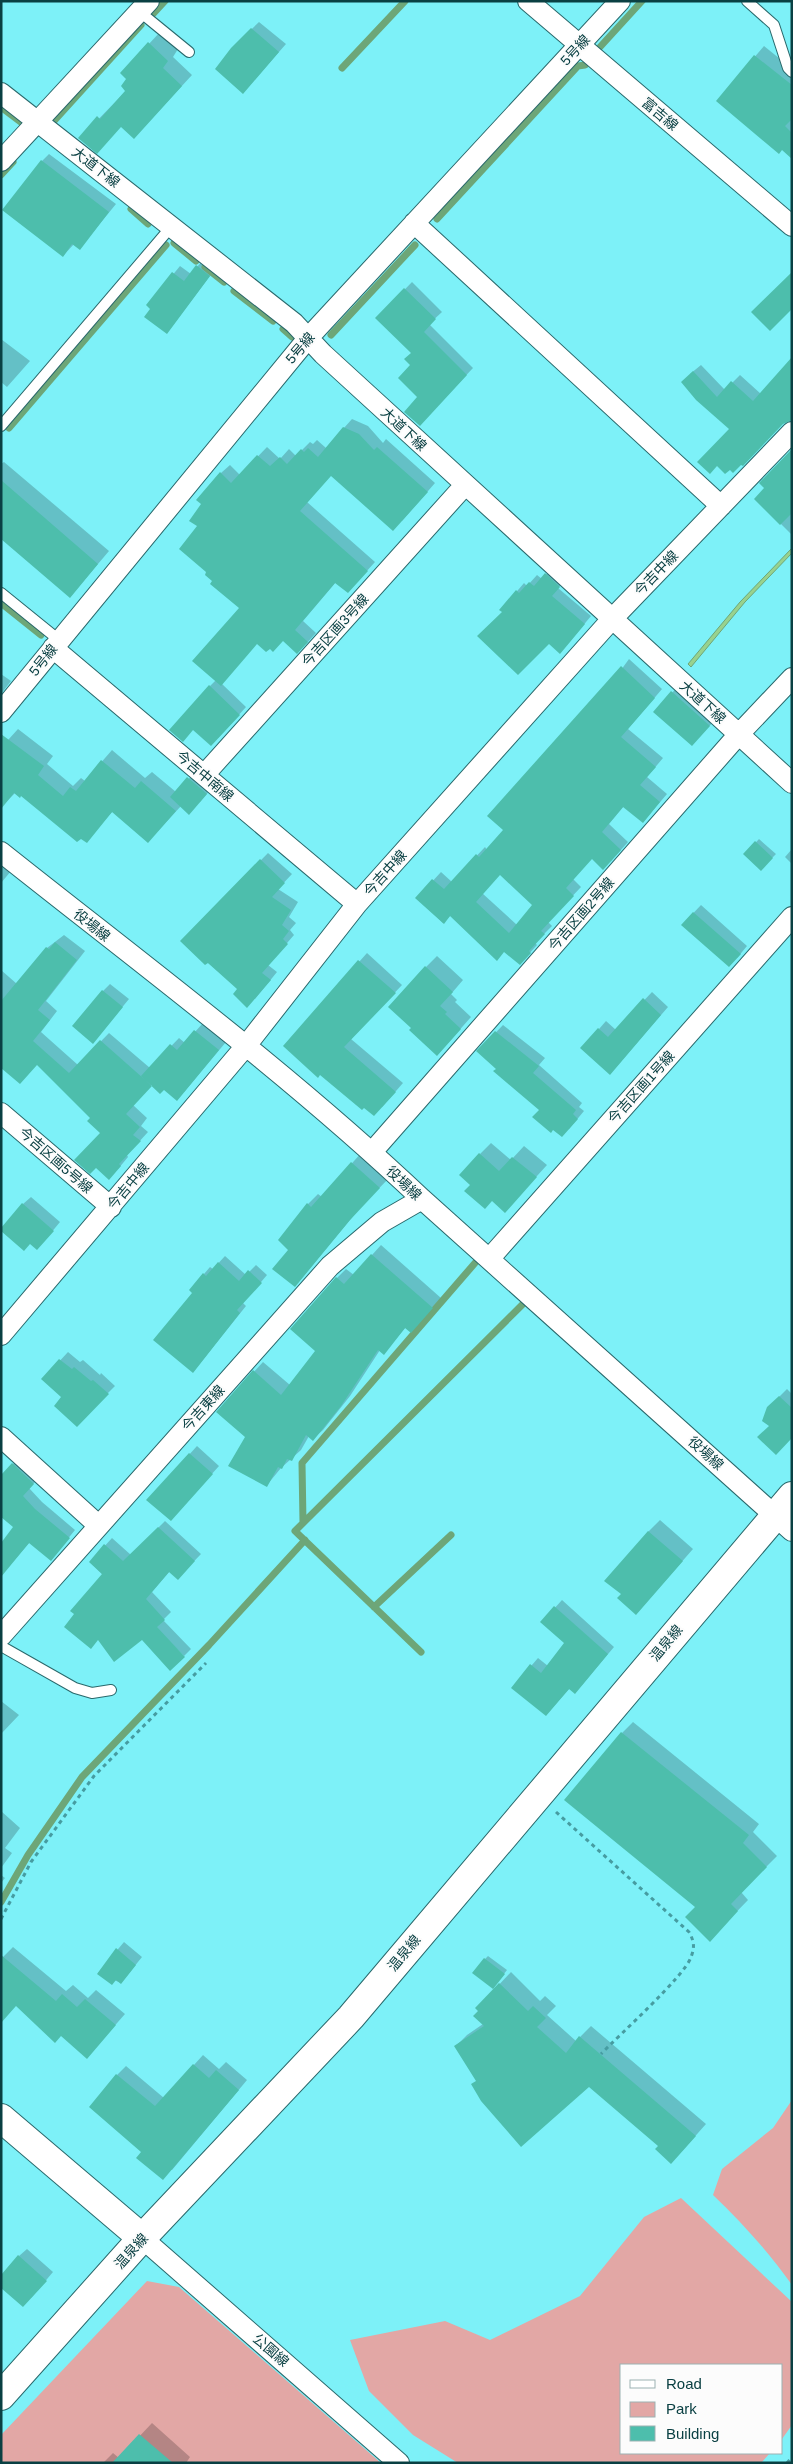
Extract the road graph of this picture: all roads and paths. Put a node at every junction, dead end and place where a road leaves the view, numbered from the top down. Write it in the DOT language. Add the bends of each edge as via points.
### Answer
graph roads {
  1 [pos="528,1"];
  2 [pos="620,1"];
  3 [pos="747,1"];
  4 [pos="144,6"];
  5 [pos="579,45"];
  6 [pos="189,52"];
  7 [pos="792,72"];
  8 [pos="1,93"];
  9 [pos="38,122"];
  10 [pos="1,161"];
  11 [pos="414,223"];
  12 [pos="792,226"];
  13 [pos="171,227"];
  14 [pos="309,337"];
  15 [pos="1,426"];
  16 [pos="792,432"];
  17 [pos="465,485"];
  18 [pos="720,506"];
  19 [pos="1,593"];
  20 [pos="612,619"];
  21 [pos="56,644"];
  22 [pos="792,678"];
  23 [pos="1,712"];
  24 [pos="739,734"];
  25 [pos="204,775"];
  26 [pos="792,783"];
  27 [pos="1,852"];
  28 [pos="358,904"];
  29 [pos="792,916"];
  30 [pos="245,1047"];
  31 [pos="1,1112"];
  32 [pos="372,1152"];
  33 [pos="422,1199"];
  34 [pos="111,1207"];
  35 [pos="490,1258"];
  36 [pos="1,1335"];
  37 [pos="1,1437"];
  38 [pos="786,1514"];
  39 [pos="98,1525"];
  40 [pos="1,1636"];
  41 [pos="1,1646"];
  42 [pos="206,1662"];
  43 [pos="112,1690"];
  44 [pos="548,1805"];
  45 [pos="1,1919"];
  46 [pos="601,2054"];
  47 [pos="1,2118"];
  48 [pos="142,2238"];
  49 [pos="1,2396"];
  50 [pos="792,2457"];
  51 [pos="399,2463"];
  52 [pos="787,2463"];
  1 -- 5 [label="street, 富吉線"];
  2 -- 5 [label="street, 5号線"];
  3 -- 7 [label="lane" via="774,25"];
  4 -- 6 [label="lane"];
  4 -- 9 [label="street"];
  5 -- 11 [label="street, 5号線"];
  5 -- 12 [label="street, 富吉線"];
  8 -- 9 [label="street, 大道下線"];
  9 -- 10 [label="street"];
  9 -- 13 [label="street, 大道下線"];
  11 -- 14 [label="street, 5号線"];
  11 -- 18 [label="street"];
  13 -- 14 [label="street, 大道下線"];
  13 -- 15 [label="lane"];
  14 -- 17 [label="street, 大道下線" via="323,354"];
  14 -- 21 [label="street, 5号線"];
  16 -- 18 [label="street, 今吉中線"];
  17 -- 20 [label="street, 大道下線"];
  17 -- 25 [label="street, 今吉区画3号線"];
  18 -- 20 [label="street, 今吉中線"];
  19 -- 21 [label="lane"];
  20 -- 24 [label="street, 大道下線"];
  20 -- 28 [label="street, 今吉中線"];
  21 -- 23 [label="street, 5号線"];
  21 -- 25 [label="street, 今吉中南線"];
  22 -- 24 [label="street, 今吉区画2号線"];
  24 -- 26 [label="street, 大道下線"];
  24 -- 32 [label="street, 今吉区画2号線"];
  25 -- 28 [label="street, 今吉中南線"];
  27 -- 30 [label="street, 役場線"];
  28 -- 30 [label="street, 今吉中線"];
  29 -- 35 [label="street, 今吉区画1号線"];
  30 -- 32 [label="street, 役場線"];
  30 -- 34 [label="street, 今吉中線"];
  31 -- 34 [label="street, 今吉区画5号線"];
  32 -- 33 [label="street, 役場線"];
  33 -- 35 [label="street, 役場線"];
  33 -- 39 [label="street, 今吉東線" via="382,1222 330,1266"];
  34 -- 36 [label="street, 今吉中線"];
  35 -- 38 [label="street, 役場線"];
  37 -- 39 [label="street"];
  38 -- 48 [label="street, 温泉線" via="351,2016"];
  39 -- 40 [label="street, 今吉東線"];
  41 -- 43 [label="lane" via="76,1688 92,1693"];
  42 -- 45 [label="path" via="94,1776 31,1862"];
  44 -- 46 [label="path" via="689,1932 694,1944 691,1959 679,1975"];
  47 -- 48 [label="street"];
  48 -- 49 [label="street, 温泉線"];
  48 -- 51 [label="street, 公園線"];
  50 -- 52 [label="path"];
}
